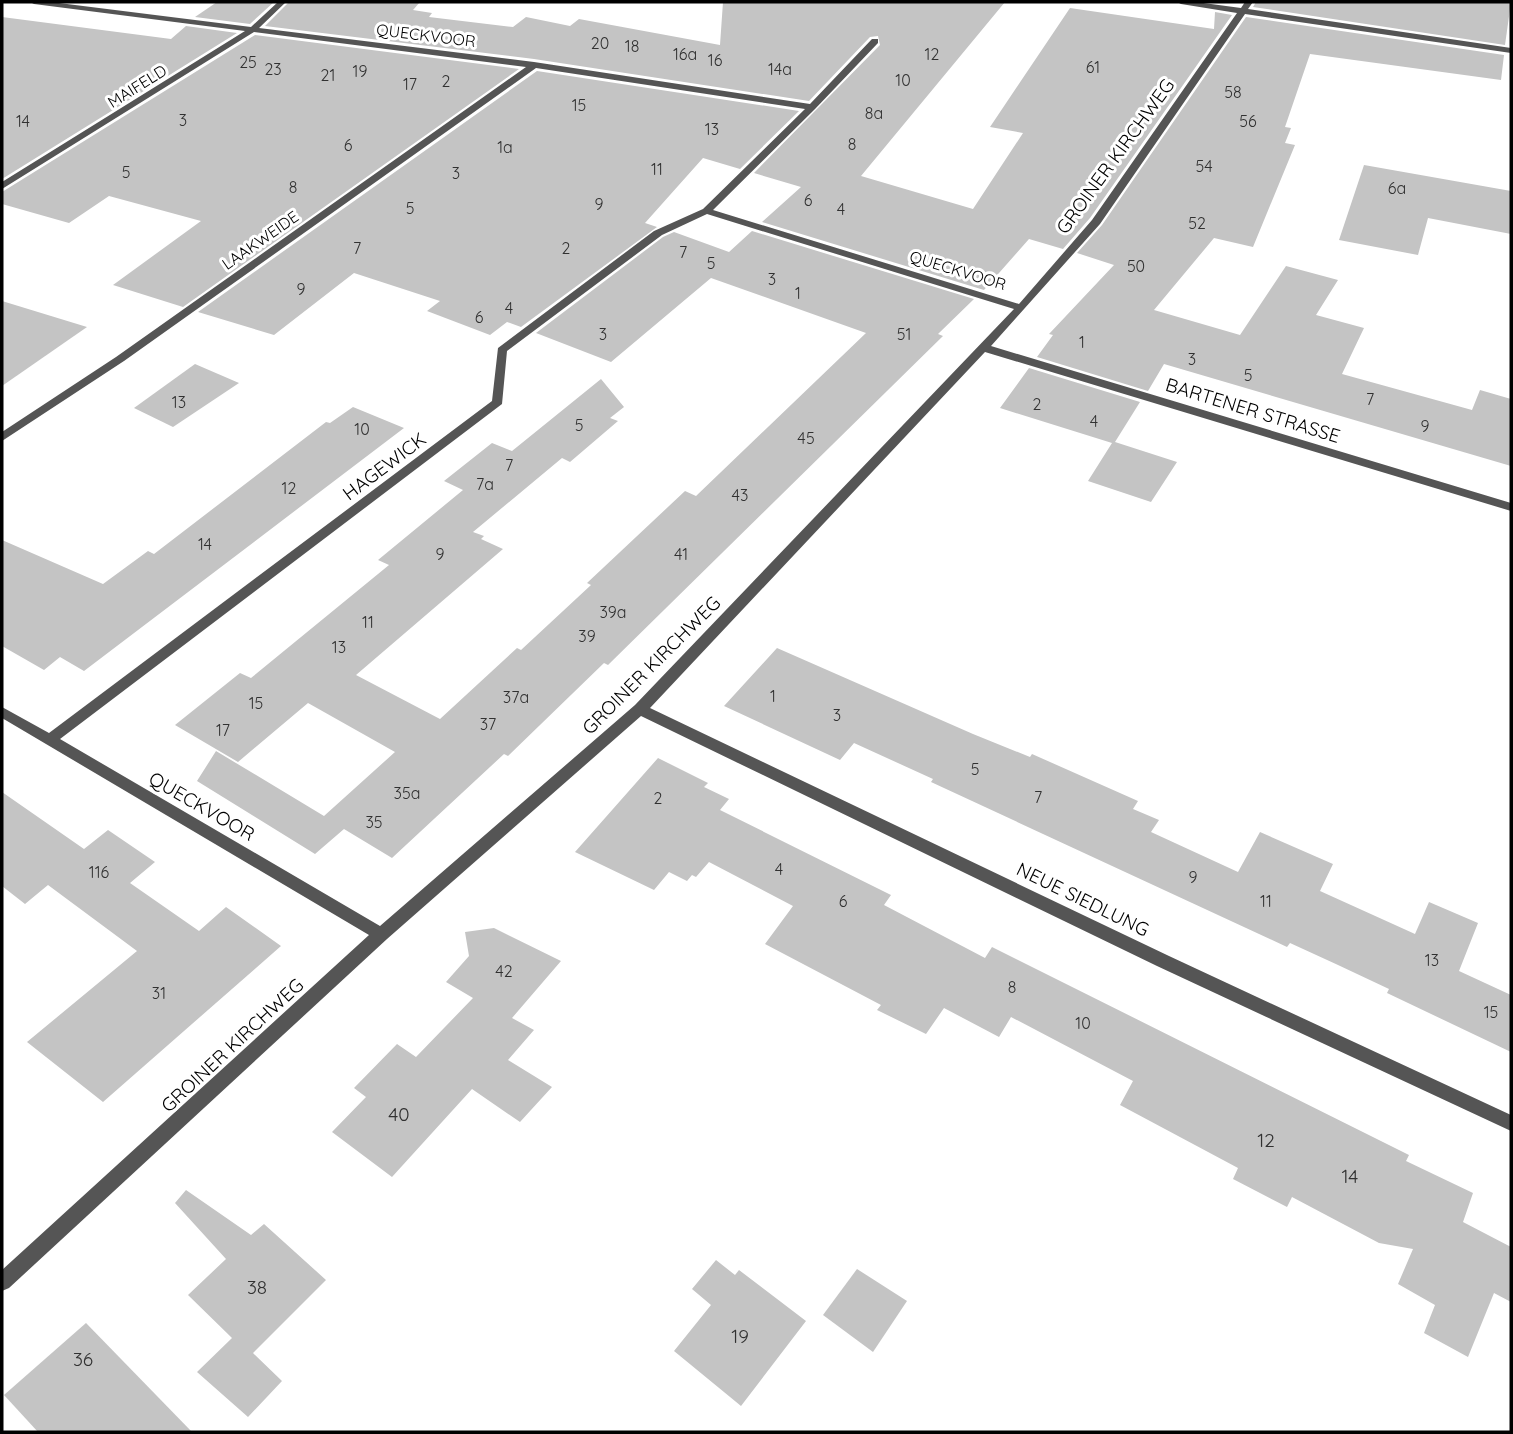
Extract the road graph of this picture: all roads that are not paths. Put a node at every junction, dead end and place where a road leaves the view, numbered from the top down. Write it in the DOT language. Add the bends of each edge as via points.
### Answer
graph roads {
  1 [pos="34,2"];
  2 [pos="282,2"];
  3 [pos="1181,2"];
  4 [pos="1246,6"];
  5 [pos="251,31"];
  6 [pos="875,41"];
  7 [pos="1511,50"];
  8 [pos="534,65"];
  9 [pos="812,107"];
  10 [pos="2,186"];
  11 [pos="706,211"];
  12 [pos="1021,308"];
  13 [pos="984,348"];
  14 [pos="2,437"];
  15 [pos="1511,507"];
  16 [pos="640,709"];
  17 [pos="2,712"];
  18 [pos="51,739"];
  19 [pos="381,934"];
  20 [pos="1511,1122"];
  21 [pos="2,1282"];
  1 -- 5 [label="street, QUECKVOOR"];
  2 -- 5 [label="street, MAIFELD"];
  3 -- 4 [label="street"];
  4 -- 7 [label="street"];
  4 -- 12 [label="street, GROINER KIRCHWEG" via="1096,222"];
  5 -- 8 [label="street, QUECKVOOR"];
  5 -- 10 [label="street, MAIFELD"];
  6 -- 9 [label="street"];
  8 -- 9 [label="street, QUECKVOOR"];
  8 -- 14 [label="street, LAAKWEIDE" via="120,359"];
  9 -- 11 [label="street"];
  11 -- 12 [label="street, QUECKVOOR"];
  11 -- 18 [label="street, HAGEWICK" via="658,233 502,350 498,402"];
  12 -- 13 [label="street, GROINER KIRCHWEG"];
  13 -- 15 [label="street, BARTENER STRASSE"];
  13 -- 16 [label="street, GROINER KIRCHWEG"];
  16 -- 19 [label="street, GROINER KIRCHWEG"];
  16 -- 20 [label="street, NEUE SIEDLUNG" via="1163,961"];
  17 -- 18 [label="street, QUECKVOOR"];
  18 -- 19 [label="street, QUECKVOOR"];
  19 -- 21 [label="street, GROINER KIRCHWEG"];
}
